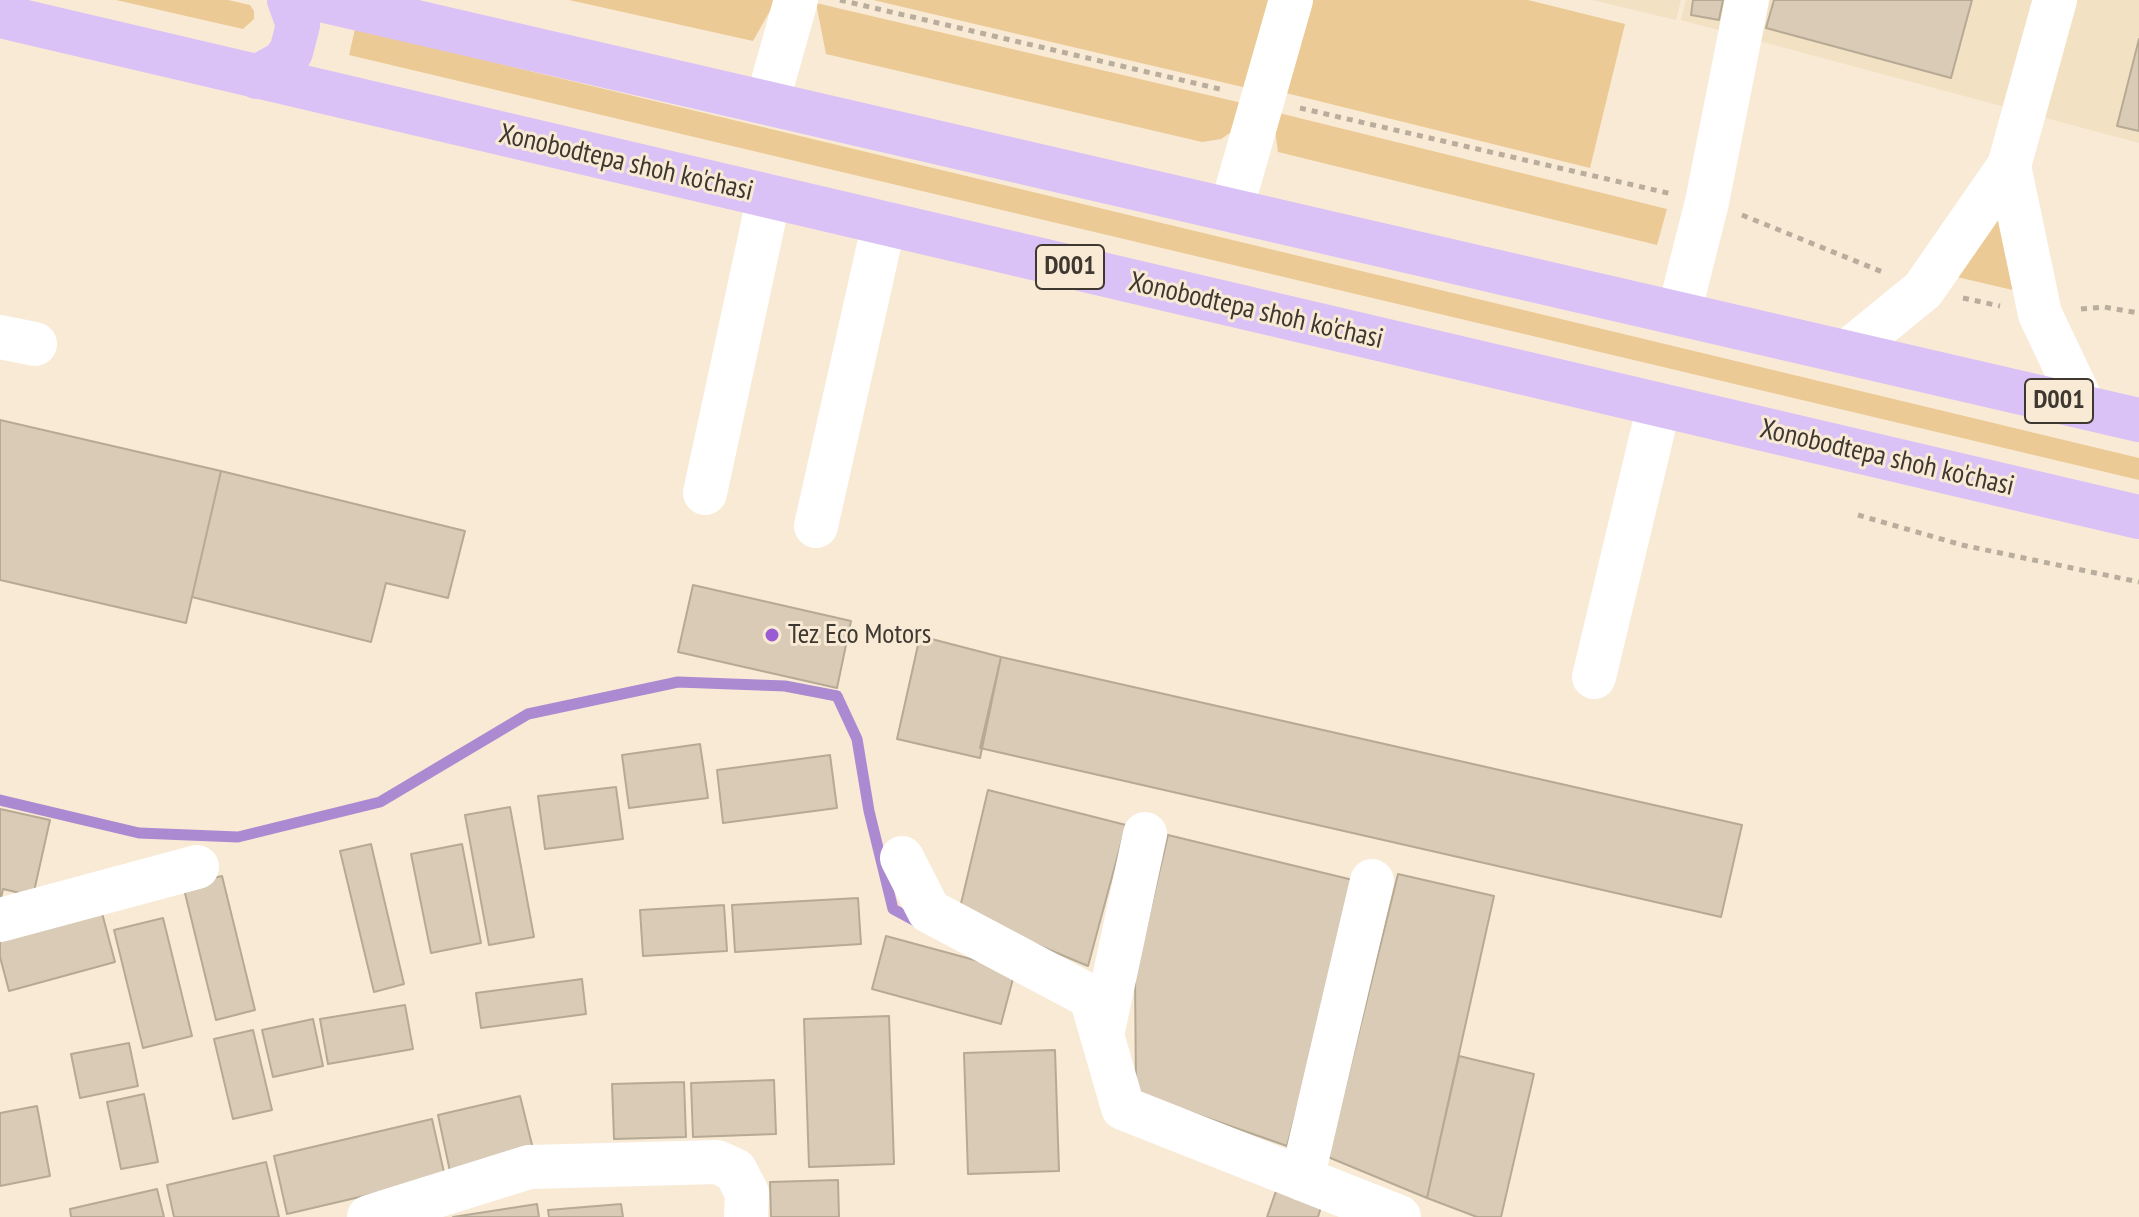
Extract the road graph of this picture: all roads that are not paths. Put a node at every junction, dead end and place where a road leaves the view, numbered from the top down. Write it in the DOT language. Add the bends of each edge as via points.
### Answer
graph roads {
  1 [pos="289,0"];
  2 [pos="321,0"];
  3 [pos="796,0"];
  4 [pos="1291,0"];
  5 [pos="1747,0"];
  6 [pos="2055,0"];
  7 [pos="0,16"];
  8 [pos="257,77"];
  9 [pos="767,103"];
  10 [pos="2009,166"];
  11 [pos="769,196"];
  12 [pos="1231,210"];
  13 [pos="884,223"];
  14 [pos="1679,313"];
  15 [pos="1847,352"];
  16 [pos="1659,405"];
  17 [pos="2084,407"];
  18 [pos="2139,420"];
  19 [pos="705,493"];
  20 [pos="2139,517"];
  21 [pos="816,526"];
  22 [pos="1594,677"];
  23 [pos="1145,834"];
  24 [pos="902,858"];
  25 [pos="197,867"];
  26 [pos="1372,881"];
  27 [pos="0,920"];
  28 [pos="1102,1035"];
  29 [pos="1302,1179"];
  30 [pos="369,1217"];
  31 [pos="746,1217"];
  32 [pos="1399,1217"];
  1 -- 8 [label="highway" via="298,25 291,52"];
  2 -- 9 [label="highway, D001"];
  3 -- 9 [label="street"];
  4 -- 12 [label="street"];
  5 -- 14 [label="street"];
  6 -- 10 [label="street"];
  7 -- 8 [label="highway, Xonobodtepa shoh ko'chasi / D001"];
  8 -- 11 [label="highway, Xonobodtepa shoh ko'chasi / D001"];
  9 -- 12 [label="highway, D001"];
  10 -- 15 [label="street" via="1923,290"];
  10 -- 17 [label="street" via="2040,314"];
  11 -- 13 [label="highway, Xonobodtepa shoh ko'chasi / D001"];
  11 -- 19 [label="street"];
  12 -- 14 [label="highway, D001"];
  13 -- 16 [label="highway, Xonobodtepa shoh ko'chasi / D001"];
  13 -- 21 [label="street"];
  14 -- 15 [label="highway, D001"];
  15 -- 17 [label="highway, D001"];
  16 -- 20 [label="highway, Xonobodtepa shoh ko'chasi / D001"];
  16 -- 22 [label="street"];
  17 -- 18 [label="highway, D001"];
  23 -- 28 [label="street"];
  24 -- 28 [label="street" via="929,911 1091,997"];
  25 -- 27 [label="street"];
  26 -- 29 [label="street"];
  28 -- 29 [label="street" via="1123,1108"];
  29 -- 32 [label="street"];
  30 -- 31 [label="street" via="529,1167 717,1162 735,1170 747,1193"];
}
